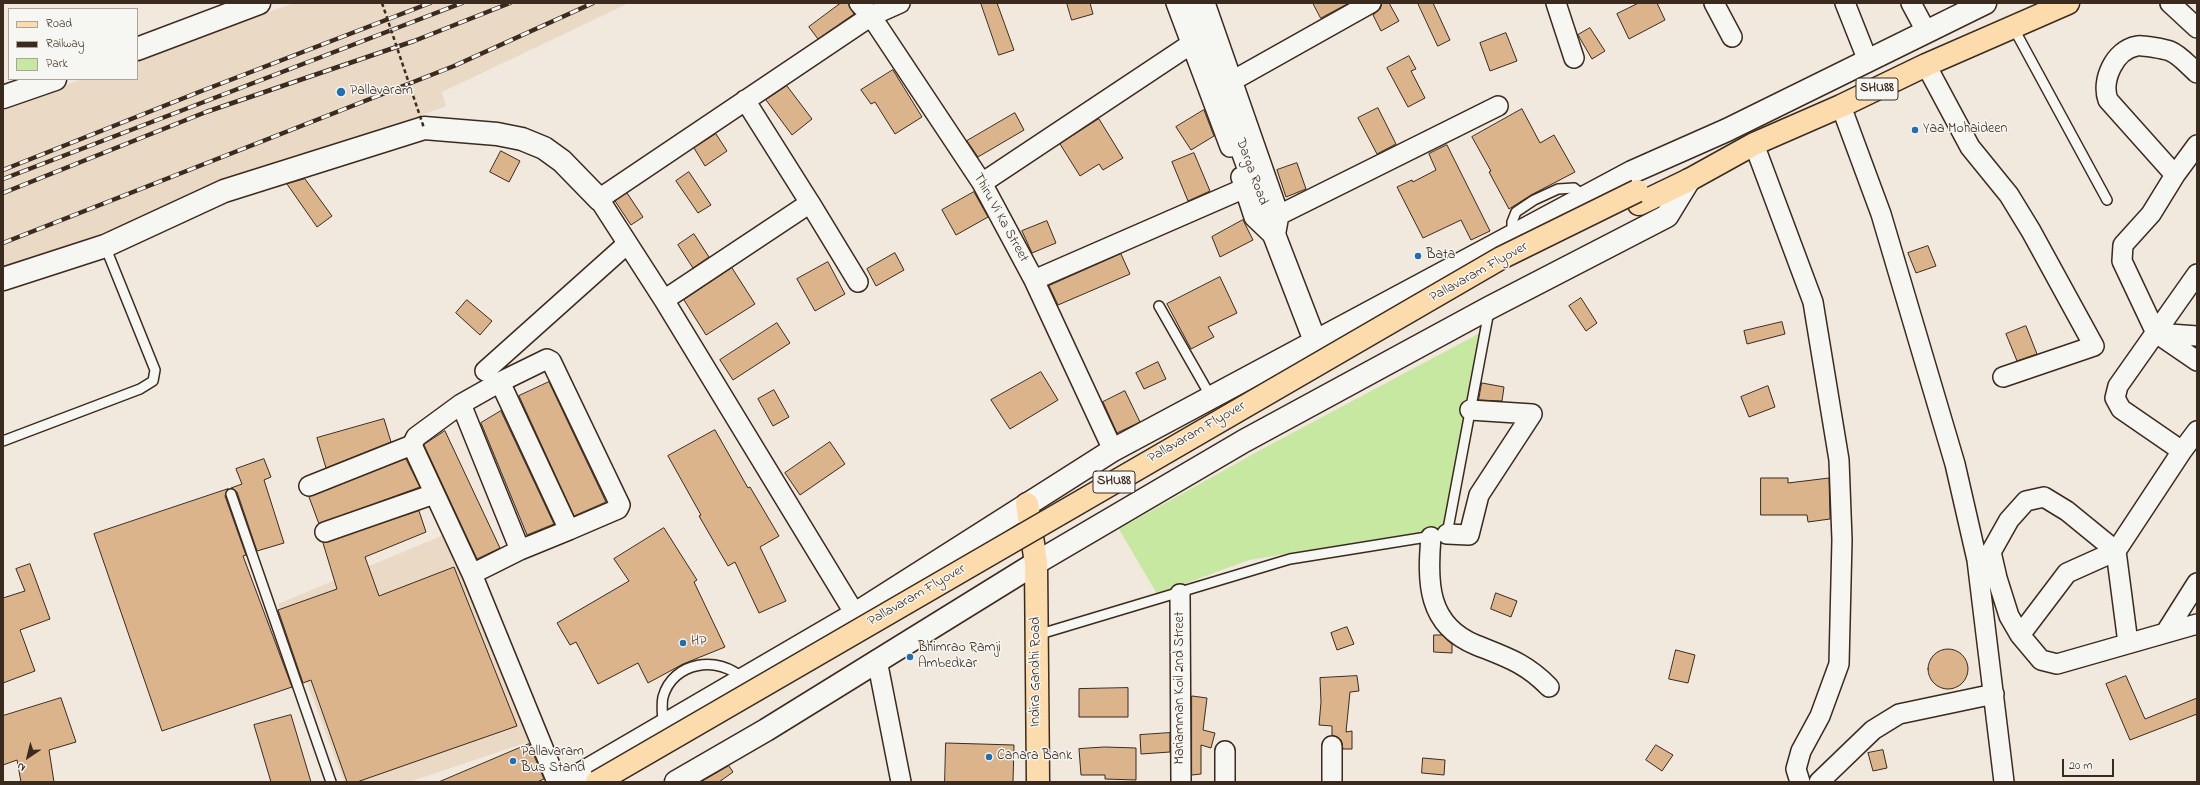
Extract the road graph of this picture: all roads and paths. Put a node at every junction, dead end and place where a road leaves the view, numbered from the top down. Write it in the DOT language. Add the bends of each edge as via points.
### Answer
graph roads {
  1 [pos="259,3"];
  2 [pos="382,3"];
  3 [pos="900,3"];
  4 [pos="1176,3"];
  5 [pos="1189,3"];
  6 [pos="1205,3"];
  7 [pos="1371,3"];
  8 [pos="1556,3"];
  9 [pos="1714,3"];
  10 [pos="1845,3"];
  11 [pos="1911,3"];
  12 [pos="1985,3"];
  13 [pos="2031,3"];
  14 [pos="2068,3"];
  15 [pos="2170,3"];
  16 [pos="865,10"];
  17 [pos="2013,27"];
  18 [pos="2197,28"];
  19 [pos="1926,31"];
  20 [pos="1732,37"];
  21 [pos="1191,44"];
  22 [pos="138,49"];
  23 [pos="1574,58"];
  24 [pos="1868,61"];
  25 [pos="1926,65"];
  26 [pos="2197,73"];
  27 [pos="51,80"];
  28 [pos="1232,81"];
  29 [pos="3,98"];
  30 [pos="745,100"];
  31 [pos="1498,106"];
  32 [pos="1841,106"];
  33 [pos="424,128"];
  34 [pos="1754,144"];
  35 [pos="2197,145"];
  36 [pos="1685,175"];
  37 [pos="2175,176"];
  38 [pos="982,183"];
  39 [pos="1245,188"];
  40 [pos="1638,198"];
  41 [pos="599,199"];
  42 [pos="2107,200"];
  43 [pos="810,203"];
  44 [pos="1279,216"];
  45 [pos="1275,237"];
  46 [pos="627,244"];
  47 [pos="105,246"];
  48 [pos="2197,274"];
  49 [pos="3,279"];
  50 [pos="1034,280"];
  51 [pos="858,282"];
  52 [pos="664,300"];
  53 [pos="1158,306"];
  54 [pos="1489,308"];
  55 [pos="2156,334"];
  56 [pos="2197,336"];
  57 [pos="1315,341"];
  58 [pos="2197,361"];
  59 [pos="492,377"];
  60 [pos="2003,377"];
  61 [pos="1211,397"];
  62 [pos="461,404"];
  63 [pos="1470,410"];
  64 [pos="2197,431"];
  65 [pos="3,441"];
  66 [pos="412,445"];
  67 [pos="1113,450"];
  68 [pos="2182,451"];
  69 [pos="309,486"];
  70 [pos="231,494"];
  71 [pos="434,494"];
  72 [pos="1027,504"];
  73 [pos="569,530"];
  74 [pos="325,532"];
  75 [pos="1439,535"];
  76 [pos="520,550"];
  77 [pos="2116,550"];
  78 [pos="1036,563"];
  79 [pos="472,574"];
  80 [pos="2197,583"];
  81 [pos="1180,594"];
  82 [pos="855,614"];
  83 [pos="2197,624"];
  84 [pos="2166,632"];
  85 [pos="1037,635"];
  86 [pos="2020,635"];
  87 [pos="2128,643"];
  88 [pos="877,660"];
  89 [pos="743,680"];
  90 [pos="1549,687"];
  91 [pos="1994,694"];
  92 [pos="663,726"];
  93 [pos="1332,746"];
  94 [pos="1225,751"];
  95 [pos="331,782"];
  96 [pos="557,782"];
  97 [pos="567,782"];
  98 [pos="597,782"];
  99 [pos="624,782"];
  100 [pos="676,782"];
  101 [pos="901,782"];
  102 [pos="1038,782"];
  103 [pos="1181,782"];
  104 [pos="1226,782"];
  105 [pos="1332,782"];
  106 [pos="1800,782"];
  107 [pos="1819,782"];
  108 [pos="2004,782"];
  1 -- 22 [label="street"];
  2 -- 33 [label="path, bridge"];
  3 -- 16 [label="street"];
  4 -- 21 [label="street"];
  5 -- 45 [label="street, Darga Road"];
  6 -- 28 [label="street"];
  7 -- 28 [label="street"];
  8 -- 23 [label="street"];
  9 -- 20 [label="street"];
  10 -- 24 [label="street"];
  11 -- 19 [label="street"];
  12 -- 19 [label="street"];
  13 -- 36 [label="main road, SHU88"];
  14 -- 17 [label="main road, SHU88"];
  15 -- 18 [label="street"];
  16 -- 30 [label="street"];
  16 -- 38 [label="street, Thiru Vi Ka Street"];
  17 -- 25 [label="main road, SHU88"];
  17 -- 42 [label="lane"];
  19 -- 24 [label="street"];
  21 -- 38 [label="street"];
  21 -- 39 [label="street"];
  24 -- 57 [label="street" via="1727,130 1632,172"];
  25 -- 32 [label="main road, SHU88"];
  25 -- 60 [label="street" via="1970,147 2009,195 2031,231 2094,346"];
  26 -- 37 [label="street" via="2171,51 2137,46 2125,51 2112,65 2105,81 2108,100"];
  27 -- 29 [label="street"];
  28 -- 44 [label="street"];
  30 -- 41 [label="street"];
  30 -- 43 [label="street"];
  31 -- 44 [label="street"];
  32 -- 34 [label="main road, SHU88"];
  32 -- 91 [label="street" via="1881,214 1955,464 1977,560"];
  33 -- 41 [label="street" via="497,134 522,139 544,148 562,161"];
  33 -- 47 [label="street" via="224,191"];
  34 -- 36 [label="main road, SHU88"];
  34 -- 106 [label="street" via="1813,302 1839,460 1842,540 1839,664 1820,716 1800,751 1796,769"];
  35 -- 37 [label="street"];
  36 -- 40 [label="main road, Pallavaram Flyover / SHU88"];
  36 -- 54 [label="street" via="1667,216"];
  37 -- 55 [label="street" via="2152,214 2123,245 2122,252 2126,273"];
  38 -- 50 [label="street, Thiru Vi Ka Street"];
  39 -- 45 [label="street" via="1254,217"];
  39 -- 50 [label="street"];
  40 -- 98 [label="main road, Pallavaram Flyover / SHU88, bridge" via="1494,262"];
  40 -- 99 [label="main road, Pallavaram Flyover / SHU88" via="1254,410 1040,540"];
  41 -- 46 [label="street"];
  43 -- 51 [label="street"];
  43 -- 52 [label="street"];
  44 -- 45 [label="street"];
  45 -- 57 [label="street, Darga Road"];
  46 -- 52 [label="street"];
  46 -- 59 [label="street"];
  47 -- 49 [label="street"];
  47 -- 65 [label="lane" via="154,370 153,381 140,389"];
  48 -- 55 [label="street"];
  50 -- 67 [label="street, Thiru Vi Ka Street"];
  52 -- 82 [label="street"];
  53 -- 61 [label="lane"];
  54 -- 63 [label="lane"];
  54 -- 78 [label="street" via="1244,441"];
  55 -- 56 [label="street"];
  55 -- 58 [label="street"];
  55 -- 68 [label="street" via="2118,386 2115,398 2121,409"];
  57 -- 61 [label="street"];
  59 -- 62 [label="street"];
  59 -- 73 [label="street"];
  59 -- 73 [label="street" via="547,359 551,361 620,505 618,509"];
  61 -- 67 [label="street"];
  62 -- 66 [label="street" via="416,437"];
  62 -- 76 [label="street"];
  63 -- 75 [label="lane"];
  63 -- 75 [label="street" via="1532,414 1479,495 1469,535"];
  64 -- 68 [label="street"];
  66 -- 69 [label="street"];
  66 -- 71 [label="street"];
  67 -- 72 [label="street"];
  68 -- 77 [label="street"];
  70 -- 95 [label="lane"];
  71 -- 74 [label="street"];
  71 -- 79 [label="street"];
  72 -- 78 [label="main road, Indira Gandhi Road"];
  72 -- 82 [label="street"];
  73 -- 76 [label="street"];
  75 -- 81 [label="lane" via="1290,559"];
  75 -- 90 [label="street" via="1430,583 1434,606 1446,624 1458,636 1536,672"];
  76 -- 79 [label="street"];
  77 -- 86 [label="street" via="2067,573"];
  77 -- 86 [label="street" via="2067,511 2044,497 2026,501 2009,520 1991,552 2009,616"];
  77 -- 87 [label="street"];
  78 -- 85 [label="main road, Indira Gandhi Road"];
  78 -- 88 [label="street"];
  79 -- 96 [label="street"];
  80 -- 84 [label="street"];
  81 -- 85 [label="lane"];
  81 -- 103 [label="street, Mariamman Koil 2nd Street"];
  82 -- 89 [label="street"];
  83 -- 84 [label="street"];
  84 -- 87 [label="street"];
  85 -- 102 [label="main road, Indira Gandhi Road"];
  86 -- 87 [label="street" via="2041,660 2057,664"];
  88 -- 100 [label="street" via="766,730"];
  88 -- 101 [label="street"];
  89 -- 92 [label="street"];
  89 -- 92 [label="lane" via="736,673 717,664 702,664 681,673 670,683 662,697"];
  91 -- 107 [label="street" via="1899,714 1873,730"];
  91 -- 108 [label="street"];
  92 -- 97 [label="street"];
  93 -- 105 [label="street"];
  94 -- 104 [label="street"];
}
